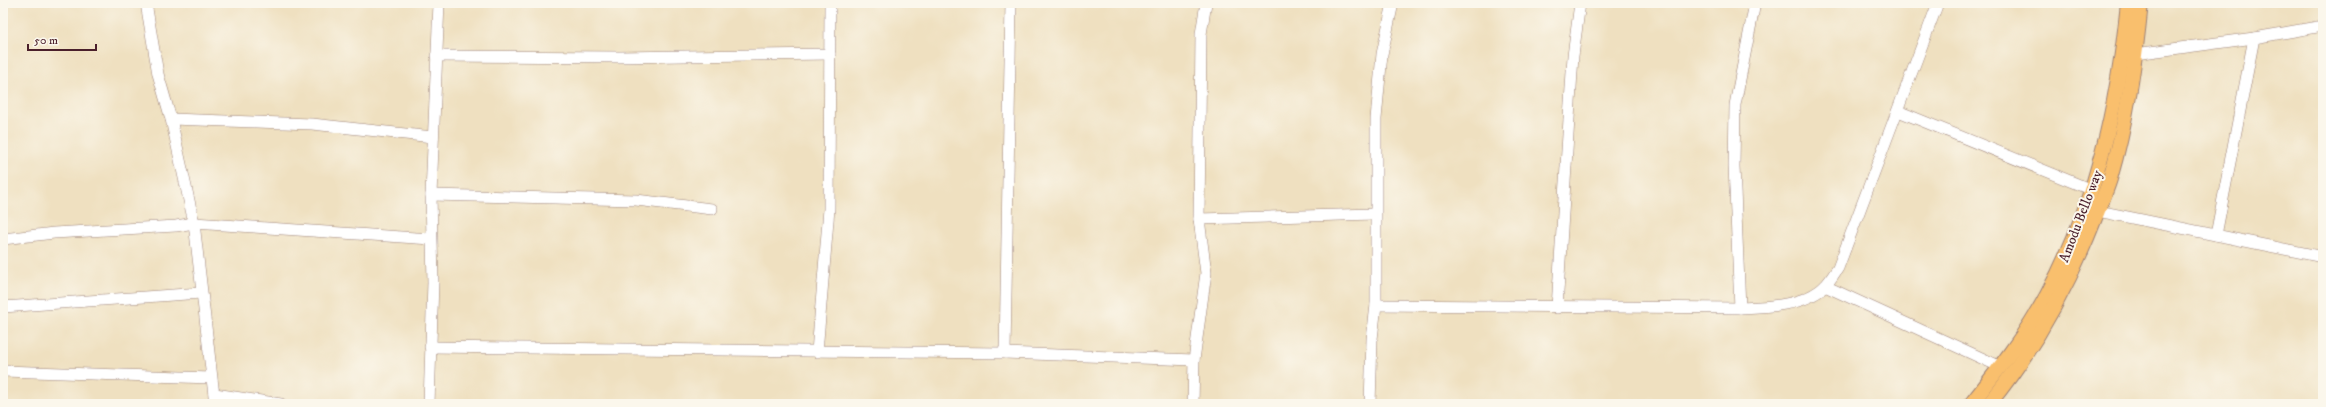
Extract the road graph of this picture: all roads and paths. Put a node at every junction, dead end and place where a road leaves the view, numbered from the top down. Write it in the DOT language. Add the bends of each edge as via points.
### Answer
graph roads {
  1 [pos="146,3"];
  2 [pos="439,3"];
  3 [pos="830,3"];
  4 [pos="1011,3"];
  5 [pos="1206,3"];
  6 [pos="1393,3"];
  7 [pos="1580,3"];
  8 [pos="1755,3"];
  9 [pos="1938,3"];
  10 [pos="2128,3"];
  11 [pos="2141,3"];
  12 [pos="2323,26"];
  13 [pos="2254,38"];
  14 [pos="830,54"];
  15 [pos="2136,54"];
  16 [pos="436,56"];
  17 [pos="1898,111"];
  18 [pos="171,119"];
  19 [pos="433,136"];
  20 [pos="2092,190"];
  21 [pos="431,195"];
  22 [pos="712,209"];
  23 [pos="2098,211"];
  24 [pos="1375,214"];
  25 [pos="1199,219"];
  26 [pos="194,223"];
  27 [pos="2216,235"];
  28 [pos="3,239"];
  29 [pos="431,239"];
  30 [pos="2323,256"];
  31 [pos="1825,286"];
  32 [pos="201,293"];
  33 [pos="1376,305"];
  34 [pos="3,307"];
  35 [pos="1557,308"];
  36 [pos="1740,308"];
  37 [pos="430,347"];
  38 [pos="816,352"];
  39 [pos="1005,353"];
  40 [pos="1194,360"];
  41 [pos="2001,367"];
  42 [pos="3,371"];
  43 [pos="211,378"];
  44 [pos="214,399"];
  45 [pos="281,404"];
  46 [pos="429,404"];
  47 [pos="1193,404"];
  48 [pos="1370,404"];
  49 [pos="1972,404"];
  50 [pos="1989,404"];
  1 -- 18 [label="street" via="158,74"];
  2 -- 16 [label="street"];
  3 -- 14 [label="street"];
  4 -- 39 [label="street"];
  5 -- 25 [label="street" via="1201,34"];
  6 -- 24 [label="street" via="1382,54 1377,95"];
  7 -- 35 [label="street" via="1572,56"];
  8 -- 36 [label="street" via="1735,105 1734,166"];
  9 -- 17 [label="street"];
  10 -- 20 [label="main road, Amodu Bello way" via="2106,144"];
  11 -- 15 [label="main road, Amodu Bello way"];
  12 -- 13 [label="street"];
  13 -- 15 [label="street"];
  13 -- 27 [label="street"];
  14 -- 16 [label="street"];
  14 -- 38 [label="street" via="829,209"];
  15 -- 23 [label="main road, Amodu Bello way" via="2110,180"];
  16 -- 19 [label="street"];
  17 -- 20 [label="street"];
  17 -- 31 [label="street" via="1838,268"];
  18 -- 19 [label="street" via="312,124"];
  18 -- 26 [label="street"];
  19 -- 21 [label="street"];
  20 -- 41 [label="main road, Amodu Bello way" via="2047,295"];
  21 -- 22 [label="street" via="636,200"];
  21 -- 29 [label="street"];
  23 -- 27 [label="street"];
  23 -- 50 [label="main road, Amodu Bello way" via="2056,305 2024,358"];
  24 -- 25 [label="street"];
  24 -- 33 [label="street"];
  25 -- 40 [label="street" via="1206,273"];
  26 -- 28 [label="street"];
  26 -- 29 [label="street"];
  26 -- 32 [label="street"];
  27 -- 30 [label="street"];
  29 -- 37 [label="street" via="433,282"];
  31 -- 36 [label="street" via="1792,303 1772,307"];
  31 -- 41 [label="street"];
  32 -- 34 [label="street"];
  32 -- 43 [label="street"];
  33 -- 35 [label="street"];
  33 -- 48 [label="street"];
  35 -- 36 [label="street"];
  37 -- 38 [label="street"];
  37 -- 46 [label="street"];
  38 -- 39 [label="street"];
  39 -- 40 [label="street"];
  40 -- 47 [label="street"];
  41 -- 49 [label="main road, Amodu Bello way"];
  42 -- 43 [label="street"];
  43 -- 44 [label="street"];
  44 -- 45 [label="street"];
}
